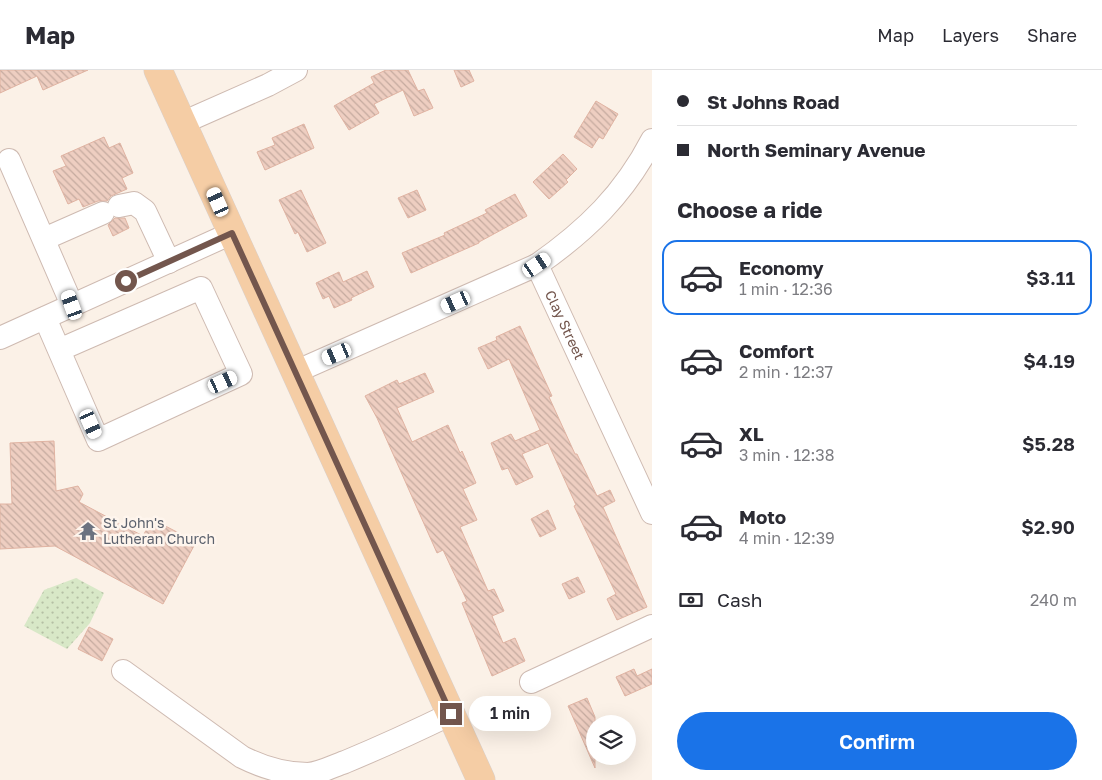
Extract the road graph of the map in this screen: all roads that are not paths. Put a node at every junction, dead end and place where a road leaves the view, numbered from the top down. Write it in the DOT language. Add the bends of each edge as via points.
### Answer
graph roads {
  1 [pos="158,70"];
  2 [pos="296,70"];
  3 [pos="182,123"];
  4 [pos="652,140"];
  5 [pos="9,160"];
  6 [pos="232,233"];
  7 [pos="44,239"];
  8 [pos="166,263"];
  9 [pos="537,265"];
  10 [pos="177,298"];
  11 [pos="72,305"];
  12 [pos="45,318"];
  13 [pos="0,338"];
  14 [pos="59,350"];
  15 [pos="295,372"];
  16 [pos="645,478"];
  17 [pos="652,513"];
  18 [pos="652,626"];
  19 [pos="123,671"];
  20 [pos="531,682"];
  21 [pos="451,714"];
  22 [pos="480,780"];
  1 -- 3 [label="main road"];
  2 -- 3 [label="street"];
  3 -- 6 [label="main road"];
  4 -- 9 [label="street" via="622,188 592,222"];
  5 -- 7 [label="street"];
  6 -- 8 [label="street"];
  6 -- 15 [label="main road"];
  7 -- 8 [label="street" via="134,203 145,211"];
  7 -- 11 [label="street"];
  8 -- 10 [label="street"];
  8 -- 11 [label="street"];
  9 -- 15 [label="street"];
  9 -- 16 [label="street, Clay Street"];
  10 -- 14 [label="street"];
  10 -- 14 [label="street" via="201,288 241,374 98,440"];
  11 -- 12 [label="street"];
  12 -- 13 [label="street"];
  12 -- 14 [label="street"];
  15 -- 21 [label="main road"];
  16 -- 17 [label="street, Clay Street"];
  18 -- 20 [label="street"];
  19 -- 21 [label="street" via="242,757 258,765 293,772 309,774 324,771"];
  21 -- 22 [label="main road"];
}
